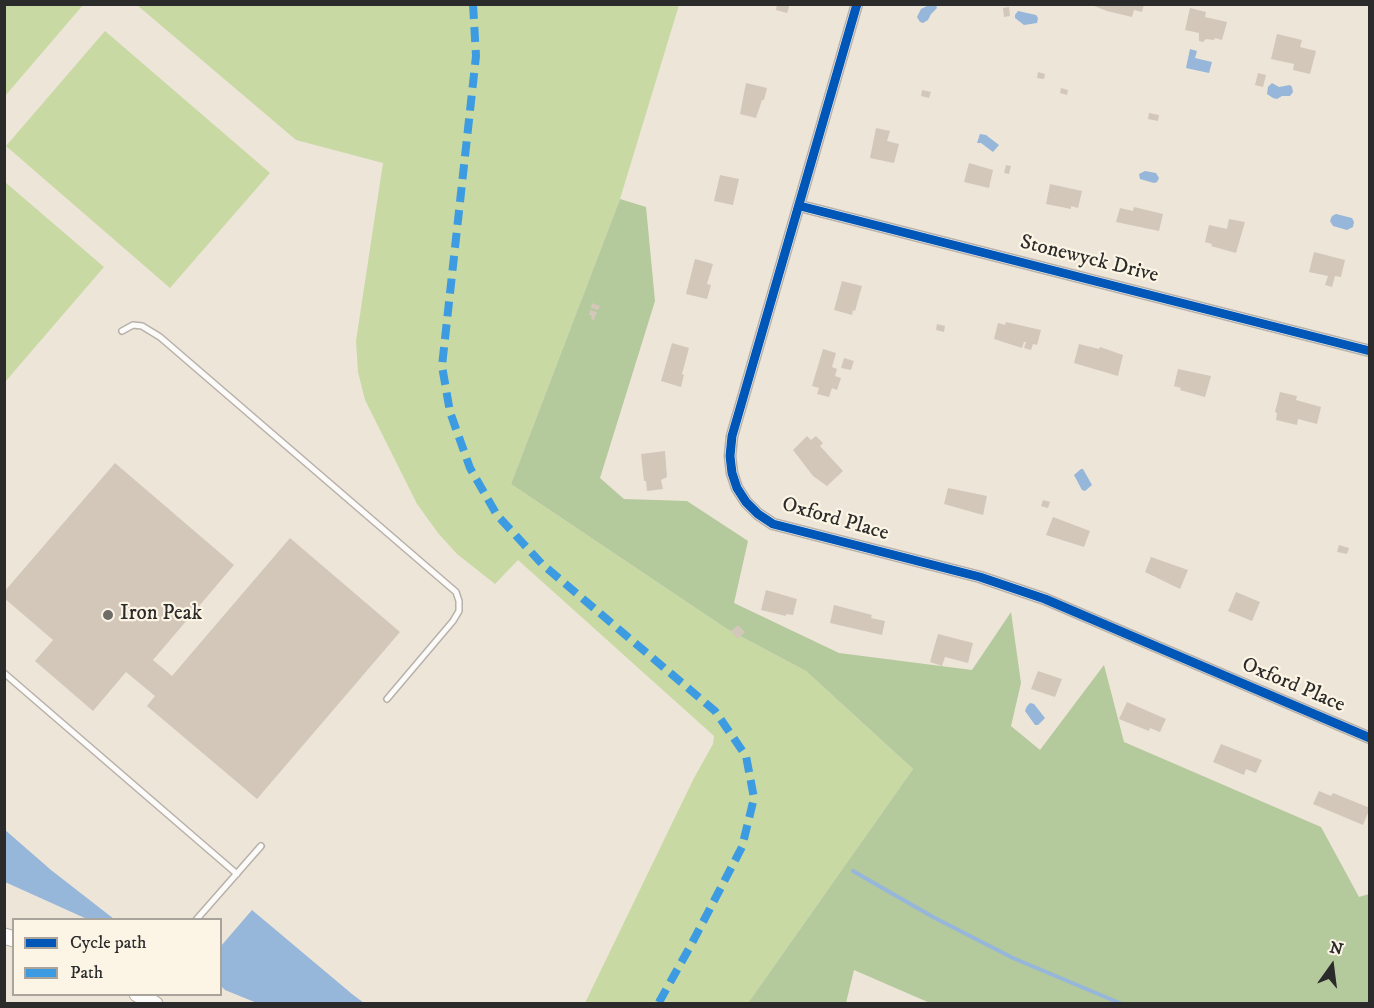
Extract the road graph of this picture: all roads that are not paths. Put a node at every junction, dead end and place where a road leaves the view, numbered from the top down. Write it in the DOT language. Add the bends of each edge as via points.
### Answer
graph roads {
  1 [pos="857,4"];
  2 [pos="800,206"];
  3 [pos="122,331"];
  4 [pos="1370,351"];
  5 [pos="4,673"];
  6 [pos="387,699"];
  7 [pos="1370,738"];
  8 [pos="261,846"];
  9 [pos="237,874"];
  10 [pos="198,918"];
  1 -- 2 [label="street, Oxford Place"];
  2 -- 4 [label="street, Stonewyck Drive"];
  2 -- 7 [label="street, Oxford Place" via="732,436 730,456 737,488 758,514 795,531 980,577 1045,599"];
  3 -- 6 [label="lane" via="142,326 160,337 456,592 459,611 453,621"];
  5 -- 9 [label="lane"];
  8 -- 9 [label="lane"];
  9 -- 10 [label="lane"];
}
